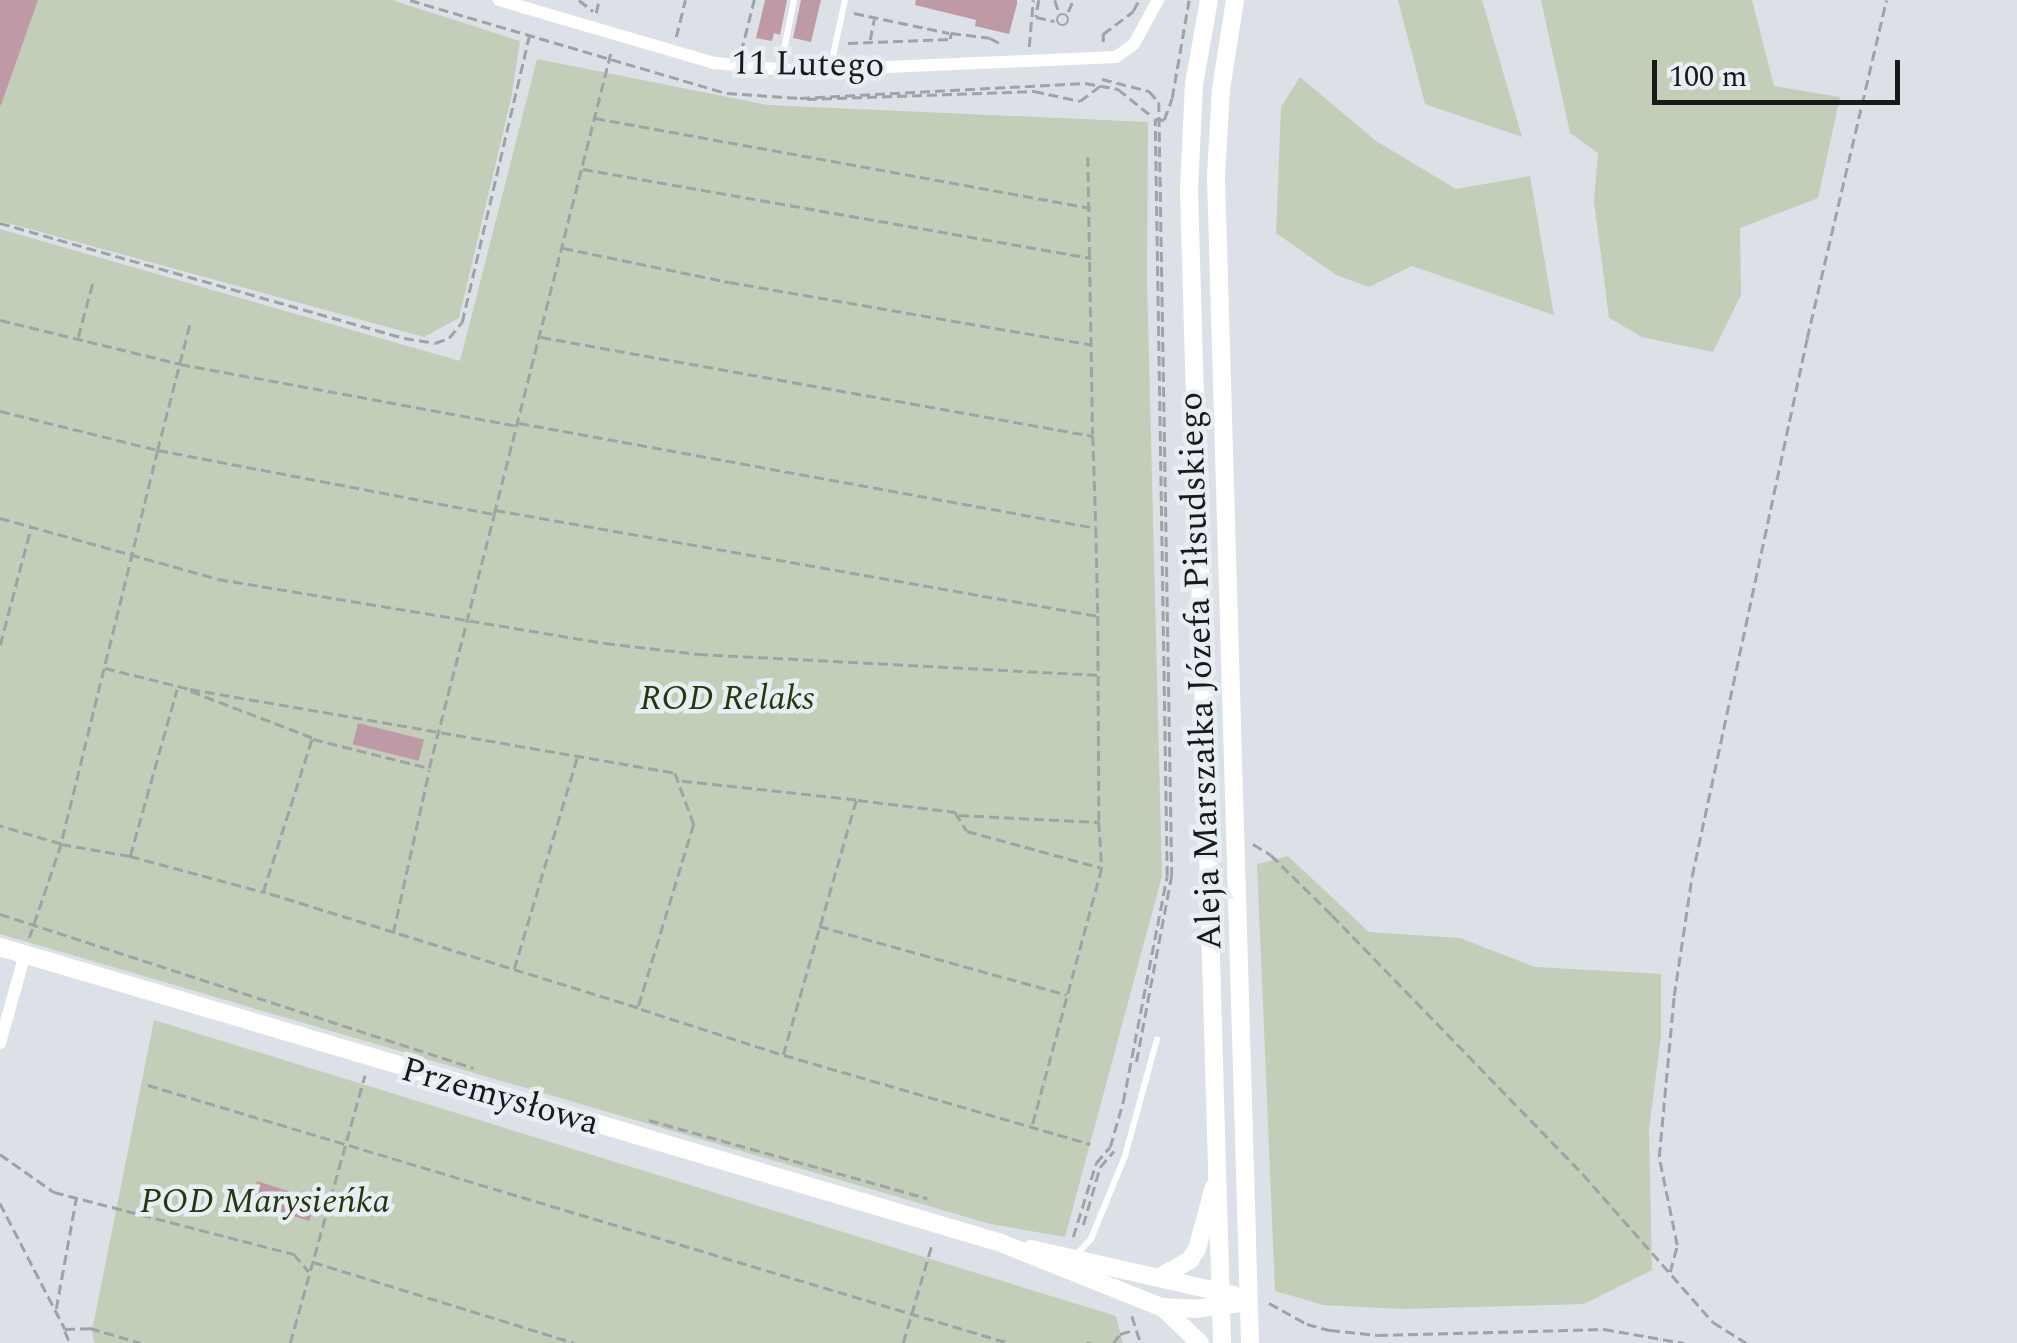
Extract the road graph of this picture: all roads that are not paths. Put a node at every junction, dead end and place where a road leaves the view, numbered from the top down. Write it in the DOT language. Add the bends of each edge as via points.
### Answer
graph roads {
  1 [pos="500,0"];
  2 [pos="794,0"];
  3 [pos="845,0"];
  4 [pos="1158,0"];
  5 [pos="1209,0"];
  6 [pos="1235,0"];
  7 [pos="780,70"];
  8 [pos="830,70"];
  9 [pos="0,947"];
  10 [pos="25,954"];
  11 [pos="1157,1039"];
  12 [pos="0,1043"];
  13 [pos="1217,1177"];
  14 [pos="1073,1255"];
  15 [pos="1162,1275"];
  16 [pos="1221,1297"];
  17 [pos="1248,1302"];
  18 [pos="1162,1307"];
  19 [pos="1200,1343"];
  20 [pos="1222,1343"];
  21 [pos="1250,1343"];
  1 -- 7 [label="street, 11 Lutego" via="715,64"];
  2 -- 7 [label="lane"];
  3 -- 8 [label="lane"];
  4 -- 8 [label="street, 11 Lutego" via="1125,54"];
  5 -- 13 [label="main road, Aleja Marszałka Józefa Piłsudskiego" via="1194,84 1189,190"];
  6 -- 17 [label="main road, Aleja Marszałka Józefa Piłsudskiego" via="1216,177"];
  7 -- 8 [label="street, 11 Lutego"];
  9 -- 10 [label="main road, Przemysłowa"];
  10 -- 12 [label="street"];
  10 -- 14 [label="main road, Przemysłowa" via="1001,1244"];
  11 -- 14 [label="lane" via="1125,1156 1091,1239"];
  13 -- 15 [label="main road" via="1197,1250"];
  13 -- 16 [label="main road, Aleja Marszałka Józefa Piłsudskiego"];
  14 -- 15 [label="main road, Przemysłowa"];
  14 -- 18 [label="main road, Przemysłowa"];
  15 -- 16 [label="main road, Przemysłowa"];
  16 -- 17 [label="main road, Przemysłowa"];
  16 -- 18 [label="main road, Przemysłowa"];
  16 -- 20 [label="main road, Aleja Marszałka Józefa Piłsudskiego"];
  17 -- 21 [label="main road, Aleja Marszałka Józefa Piłsudskiego"];
  18 -- 19 [label="main road"];
}
